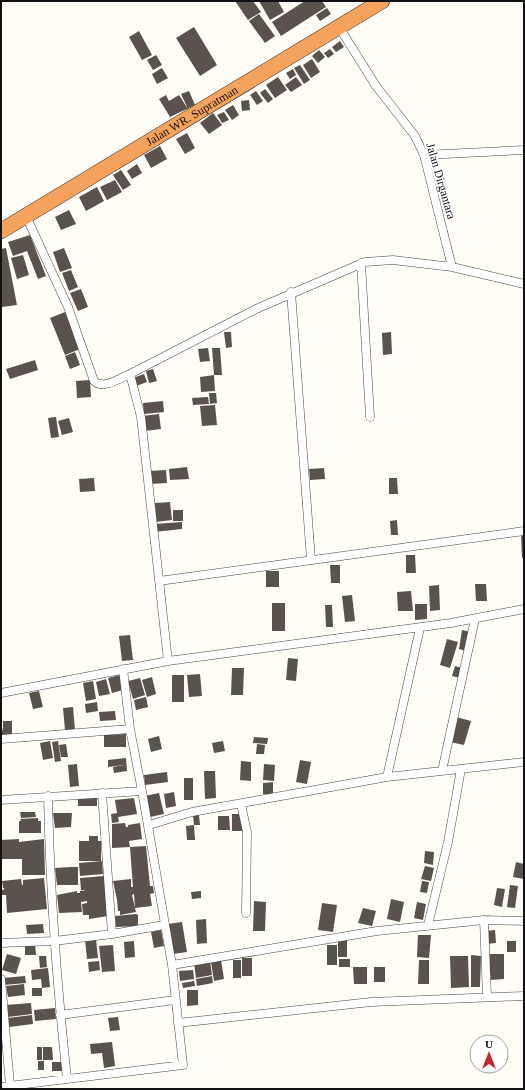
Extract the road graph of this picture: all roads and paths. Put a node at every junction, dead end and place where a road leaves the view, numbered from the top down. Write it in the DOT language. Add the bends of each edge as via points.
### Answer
graph roads {
  1 [pos="382,1"];
  2 [pos="339,27"];
  3 [pos="524,150"];
  4 [pos="424,155"];
  5 [pos="26,216"];
  6 [pos="1,232"];
  7 [pos="361,263"];
  8 [pos="452,267"];
  9 [pos="524,284"];
  10 [pos="292,292"];
  11 [pos="130,374"];
  12 [pos="370,417"];
  13 [pos="524,531"];
  14 [pos="311,560"];
  15 [pos="159,581"];
  16 [pos="524,609"];
  17 [pos="475,619"];
  18 [pos="420,628"];
  19 [pos="168,661"];
  20 [pos="123,669"];
  21 [pos="1,693"];
  22 [pos="130,729"];
  23 [pos="1,739"];
  24 [pos="524,762"];
  25 [pos="461,769"];
  26 [pos="442,771"];
  27 [pos="387,777"];
  28 [pos="142,791"];
  29 [pos="102,793"];
  30 [pos="48,796"];
  31 [pos="1,800"];
  32 [pos="241,804"];
  33 [pos="149,825"];
  34 [pos="246,913"];
  35 [pos="484,920"];
  36 [pos="524,921"];
  37 [pos="164,925"];
  38 [pos="428,925"];
  39 [pos="112,934"];
  40 [pos="54,941"];
  41 [pos="1,943"];
  42 [pos="172,965"];
  43 [pos="1,980"];
  44 [pos="487,996"];
  45 [pos="524,996"];
  46 [pos="175,1000"];
  47 [pos="60,1015"];
  48 [pos="178,1022"];
  49 [pos="67,1079"];
  50 [pos="10,1086"];
  51 [pos="1,1087"];
  1 -- 2 [label="highway, Jalan WR. Supratman"];
  2 -- 4 [label="street, Jalan Dirgantara" via="376,86 412,130"];
  2 -- 5 [label="highway, Jalan WR. Supratman"];
  3 -- 4 [label="street"];
  4 -- 8 [label="street, Jalan Dirgantara"];
  5 -- 6 [label="highway, Jalan WR. Supratman"];
  5 -- 11 [label="street" via="68,307 94,381 103,385"];
  7 -- 8 [label="street" via="393,260"];
  7 -- 10 [label="street"];
  7 -- 12 [label="street"];
  8 -- 9 [label="street"];
  10 -- 11 [label="street"];
  10 -- 14 [label="street"];
  11 -- 15 [label="street" via="141,417"];
  13 -- 14 [label="street"];
  14 -- 15 [label="street"];
  15 -- 19 [label="street"];
  16 -- 17 [label="street"];
  17 -- 18 [label="street"];
  17 -- 26 [label="street"];
  18 -- 19 [label="street"];
  18 -- 27 [label="street"];
  19 -- 20 [label="street"];
  20 -- 21 [label="street"];
  20 -- 22 [label="street"];
  22 -- 23 [label="street"];
  22 -- 28 [label="street"];
  24 -- 25 [label="street"];
  25 -- 26 [label="street"];
  25 -- 38 [label="street" via="448,842"];
  26 -- 27 [label="street"];
  27 -- 32 [label="street"];
  28 -- 29 [label="street"];
  28 -- 33 [label="street"];
  29 -- 30 [label="street"];
  29 -- 39 [label="street"];
  30 -- 31 [label="street"];
  30 -- 40 [label="street" via="49,870"];
  32 -- 33 [label="street" via="192,812"];
  32 -- 34 [label="street" via="246,832"];
  33 -- 37 [label="street"];
  35 -- 36 [label="street"];
  35 -- 38 [label="street"];
  35 -- 44 [label="street"];
  37 -- 39 [label="street"];
  37 -- 42 [label="street"];
  38 -- 42 [label="street"];
  39 -- 40 [label="street"];
  40 -- 41 [label="street"];
  40 -- 47 [label="street"];
  42 -- 46 [label="street"];
  43 -- 50 [label="street"];
  44 -- 45 [label="street"];
  44 -- 48 [label="street" via="371,1002"];
  46 -- 47 [label="street"];
  46 -- 48 [label="street"];
  47 -- 49 [label="street"];
  48 -- 49 [label="street" via="183,1065"];
  49 -- 50 [label="street"];
  50 -- 51 [label="street"];
}
